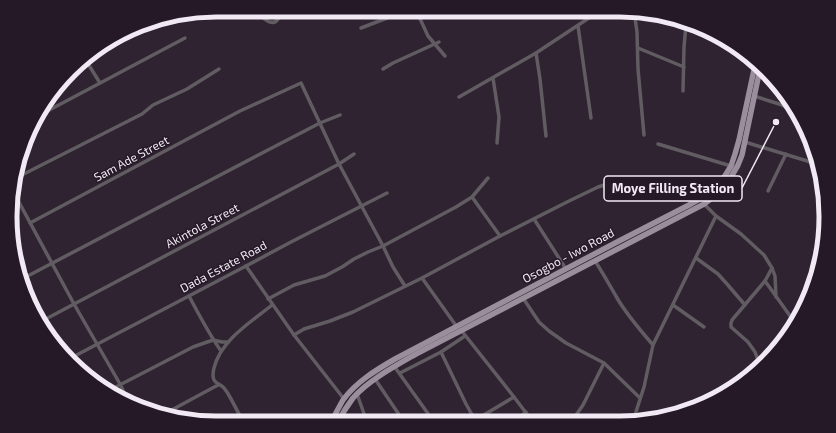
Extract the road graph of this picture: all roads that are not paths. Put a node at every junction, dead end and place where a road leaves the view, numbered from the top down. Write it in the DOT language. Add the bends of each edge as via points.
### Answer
graph roads {
  1 [pos="262,17"];
  2 [pos="279,17"];
  3 [pos="390,17"];
  4 [pos="419,17"];
  5 [pos="591,17"];
  6 [pos="636,17"];
  7 [pos="578,26"];
  8 [pos="361,28"];
  9 [pos="686,29"];
  10 [pos="185,38"];
  11 [pos="439,42"];
  12 [pos="435,44"];
  13 [pos="638,48"];
  14 [pos="536,53"];
  15 [pos="445,56"];
  16 [pos="89,64"];
  17 [pos="684,67"];
  18 [pos="383,69"];
  19 [pos="753,69"];
  20 [pos="219,70"];
  21 [pos="759,73"];
  22 [pos="493,78"];
  23 [pos="100,83"];
  24 [pos="683,91"];
  25 [pos="754,96"];
  26 [pos="459,97"];
  27 [pos="786,107"];
  28 [pos="48,111"];
  29 [pos="340,115"];
  30 [pos="591,118"];
  31 [pos="320,123"];
  32 [pos="644,135"];
  33 [pos="546,136"];
  34 [pos="745,142"];
  35 [pos="497,143"];
  36 [pos="658,144"];
  37 [pos="354,154"];
  38 [pos="786,154"];
  39 [pos="811,162"];
  40 [pos="339,164"];
  41 [pos="730,166"];
  42 [pos="22,175"];
  43 [pos="488,178"];
  44 [pos="637,178"];
  45 [pos="768,191"];
  46 [pos="387,193"];
  47 [pos="472,197"];
  48 [pos="18,200"];
  49 [pos="704,204"];
  50 [pos="362,207"];
  51 [pos="716,216"];
  52 [pos="534,219"];
  53 [pos="30,223"];
  54 [pos="500,236"];
  55 [pos="383,246"];
  56 [pos="696,258"];
  57 [pos="595,261"];
  58 [pos="53,263"];
  59 [pos="246,266"];
  60 [pos="772,268"];
  61 [pos="566,269"];
  62 [pos="27,277"];
  63 [pos="422,278"];
  64 [pos="765,281"];
  65 [pos="405,286"];
  66 [pos="189,296"];
  67 [pos="776,297"];
  68 [pos="523,298"];
  69 [pos="268,299"];
  70 [pos="74,304"];
  71 [pos="272,305"];
  72 [pos="673,305"];
  73 [pos="745,305"];
  74 [pos="791,317"];
  75 [pos="46,319"];
  76 [pos="704,327"];
  77 [pos="459,329"];
  78 [pos="294,335"];
  79 [pos="465,336"];
  80 [pos="213,340"];
  81 [pos="228,342"];
  82 [pos="97,343"];
  83 [pos="653,345"];
  84 [pos="221,351"];
  85 [pos="441,352"];
  86 [pos="74,356"];
  87 [pos="758,360"];
  88 [pos="604,363"];
  89 [pos="394,366"];
  90 [pos="400,373"];
  91 [pos="375,379"];
  92 [pos="120,384"];
  93 [pos="218,385"];
  94 [pos="114,387"];
  95 [pos="124,393"];
  96 [pos="357,394"];
  97 [pos="514,397"];
  98 [pos="640,398"];
  99 [pos="344,399"];
  100 [pos="171,410"];
  101 [pos="526,412"];
  102 [pos="240,416"];
  103 [pos="334,416"];
  104 [pos="341,416"];
  105 [pos="365,416"];
  106 [pos="400,416"];
  107 [pos="430,416"];
  108 [pos="472,416"];
  109 [pos="482,416"];
  110 [pos="521,416"];
  111 [pos="529,416"];
  112 [pos="575,416"];
  113 [pos="635,416"];
  1 -- 2 [label="street" via="275,23"];
  3 -- 8 [label="street"];
  4 -- 12 [label="street" via="428,36"];
  5 -- 7 [label="street"];
  6 -- 13 [label="street"];
  7 -- 14 [label="street"];
  7 -- 30 [label="street"];
  9 -- 17 [label="street"];
  10 -- 23 [label="street"];
  11 -- 12 [label="street"];
  12 -- 15 [label="street"];
  12 -- 18 [label="street"];
  13 -- 17 [label="street"];
  13 -- 32 [label="street"];
  14 -- 22 [label="street"];
  14 -- 33 [label="street"];
  16 -- 23 [label="street"];
  17 -- 24 [label="street"];
  19 -- 41 [label="main road, Osogbo - Iwo Road" via="739,140"];
  20 -- 42 [label="street" via="153,105 142,114"];
  21 -- 25 [label="main road, Osogbo - Iwo Road"];
  22 -- 26 [label="street"];
  22 -- 35 [label="street" via="499,117"];
  23 -- 28 [label="street"];
  25 -- 27 [label="street"];
  25 -- 34 [label="main road, Osogbo - Iwo Road"];
  29 -- 31 [label="street"];
  31 -- 40 [label="street"];
  31 -- 53 [label="street, Sam Ade Street" via="301,83 240,111"];
  31 -- 58 [label="street"];
  34 -- 38 [label="street"];
  34 -- 49 [label="main road, Osogbo - Iwo Road" via="738,165 727,184"];
  36 -- 41 [label="street"];
  37 -- 40 [label="street, Akintola Street"];
  38 -- 39 [label="street"];
  38 -- 45 [label="street"];
  40 -- 50 [label="street"];
  40 -- 70 [label="street, Akintola Street"];
  41 -- 61 [label="main road, Osogbo - Iwo Road" via="723,179 701,198"];
  43 -- 47 [label="street"];
  44 -- 52 [label="street" via="598,187"];
  46 -- 50 [label="street, Dada Estate Road"];
  47 -- 54 [label="street"];
  47 -- 55 [label="street"];
  48 -- 53 [label="street"];
  49 -- 51 [label="street"];
  49 -- 57 [label="main road, Osogbo - Iwo Road"];
  50 -- 55 [label="street"];
  50 -- 59 [label="street, Dada Estate Road"];
  51 -- 56 [label="street"];
  51 -- 60 [label="street" via="741,234 764,256"];
  52 -- 54 [label="street"];
  52 -- 61 [label="street"];
  53 -- 58 [label="street"];
  54 -- 63 [label="street"];
  55 -- 65 [label="street"];
  55 -- 69 [label="street" via="325,276 294,285"];
  56 -- 72 [label="street"];
  56 -- 73 [label="street" via="718,274"];
  57 -- 68 [label="main road, Osogbo - Iwo Road"];
  57 -- 83 [label="street" via="617,298"];
  58 -- 62 [label="street"];
  58 -- 70 [label="street"];
  59 -- 66 [label="street, Dada Estate Road"];
  59 -- 69 [label="street"];
  60 -- 64 [label="street"];
  60 -- 67 [label="street"];
  61 -- 77 [label="main road, Osogbo - Iwo Road"];
  63 -- 65 [label="street"];
  63 -- 77 [label="street"];
  64 -- 67 [label="street"];
  64 -- 73 [label="street"];
  65 -- 78 [label="street" via="353,312"];
  66 -- 80 [label="street"];
  66 -- 82 [label="street, Dada Estate Road"];
  67 -- 74 [label="street"];
  68 -- 77 [label="main road, Osogbo - Iwo Road"];
  68 -- 88 [label="street" via="539,322 549,331"];
  69 -- 71 [label="street"];
  70 -- 75 [label="street, Akintola Street"];
  70 -- 82 [label="street"];
  71 -- 78 [label="street"];
  71 -- 81 [label="street"];
  72 -- 76 [label="street"];
  72 -- 83 [label="street"];
  73 -- 87 [label="street" via="732,320 731,327 748,342"];
  77 -- 79 [label="street"];
  77 -- 89 [label="main road, Osogbo - Iwo Road"];
  77 -- 99 [label="main road, Osogbo - Iwo Road" via="395,359 362,381"];
  78 -- 99 [label="street"];
  79 -- 85 [label="street"];
  79 -- 97 [label="street"];
  80 -- 81 [label="street"];
  80 -- 84 [label="street"];
  80 -- 92 [label="street" via="193,347"];
  81 -- 84 [label="street"];
  82 -- 86 [label="street, Dada Estate Road"];
  82 -- 92 [label="street"];
  83 -- 98 [label="street"];
  84 -- 93 [label="street" via="213,371 214,381"];
  85 -- 90 [label="street"];
  85 -- 108 [label="street"];
  88 -- 98 [label="street"];
  88 -- 112 [label="street"];
  89 -- 90 [label="street"];
  89 -- 91 [label="main road, Osogbo - Iwo Road"];
  90 -- 107 [label="street"];
  91 -- 96 [label="main road, Osogbo - Iwo Road"];
  91 -- 106 [label="street"];
  92 -- 94 [label="street"];
  92 -- 95 [label="street"];
  93 -- 100 [label="street"];
  93 -- 102 [label="street" via="223,387"];
  96 -- 104 [label="main road, Osogbo - Iwo Road"];
  96 -- 105 [label="street"];
  97 -- 101 [label="street"];
  97 -- 109 [label="street"];
  98 -- 113 [label="street"];
  99 -- 103 [label="main road, Osogbo - Iwo Road"];
  101 -- 110 [label="street"];
  101 -- 111 [label="street"];
}
